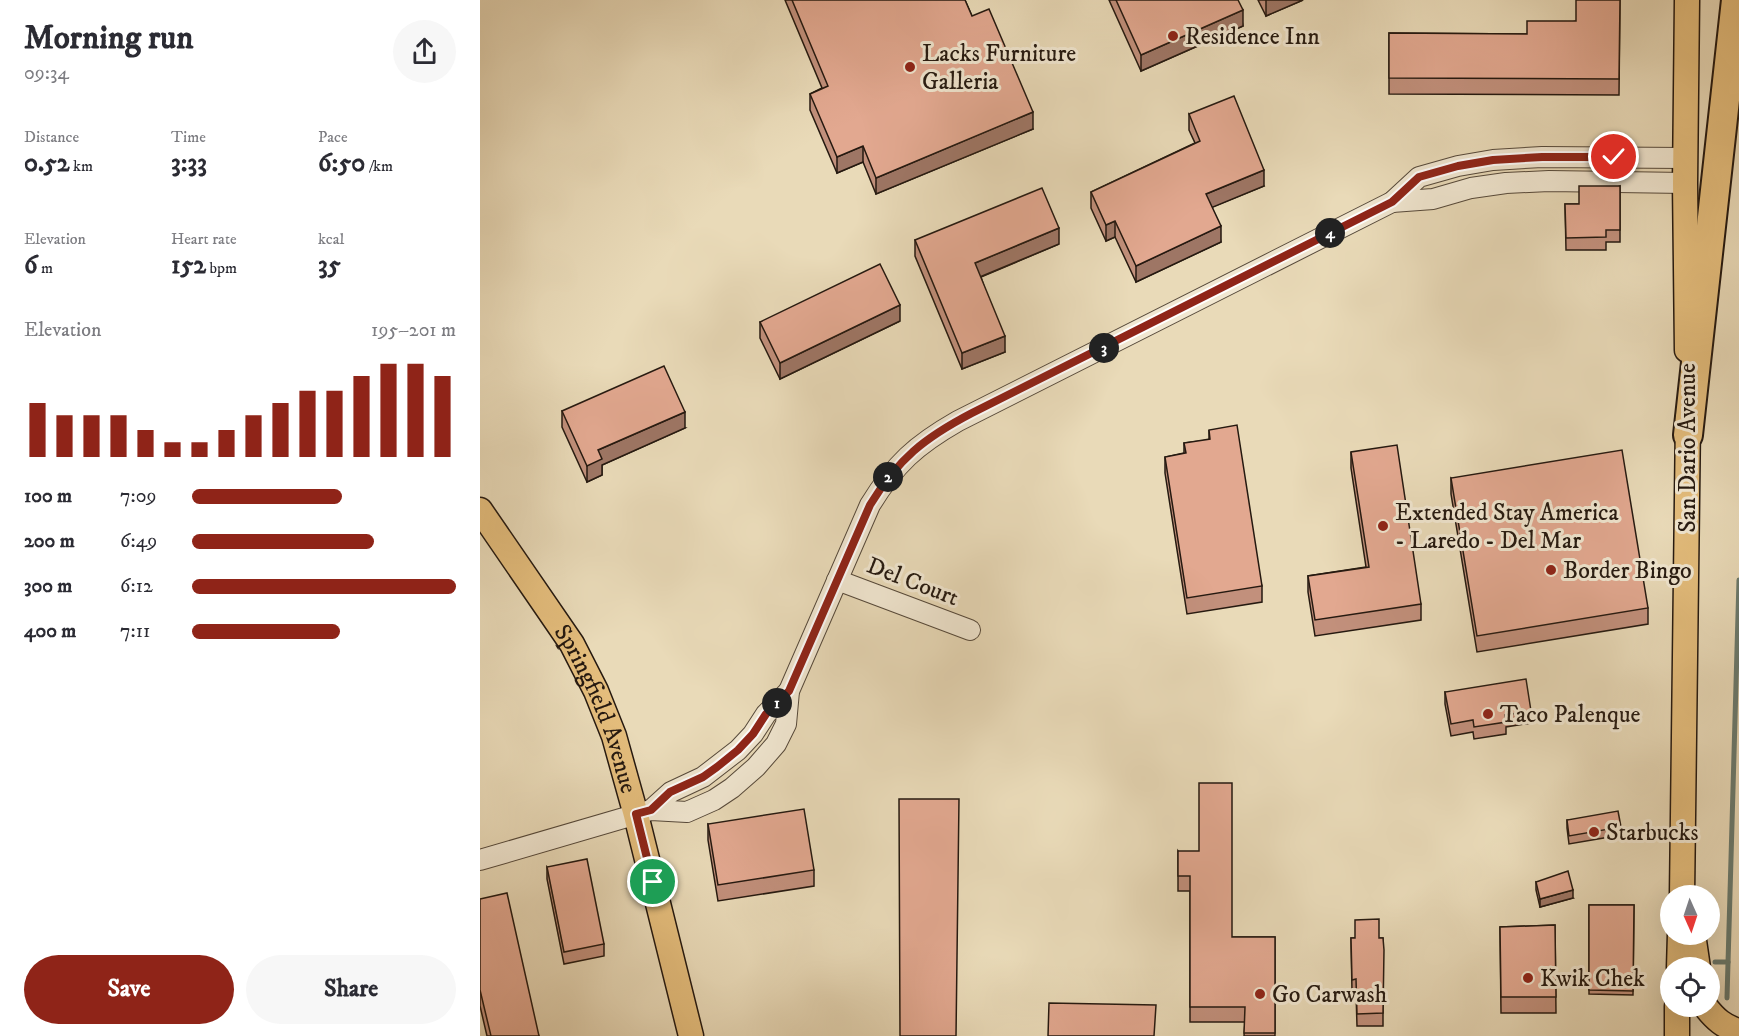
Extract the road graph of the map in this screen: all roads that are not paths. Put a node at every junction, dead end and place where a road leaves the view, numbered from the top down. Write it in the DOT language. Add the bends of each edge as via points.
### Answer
graph roads {
  1 [pos="1687,0"];
  2 [pos="1736,0"];
  3 [pos="1685,158"];
  4 [pos="1685,183"];
  5 [pos="1392,202"];
  6 [pos="1688,435"];
  7 [pos="480,510"];
  8 [pos="837,580"];
  9 [pos="970,630"];
  10 [pos="644,812"];
  11 [pos="480,860"];
  12 [pos="1683,885"];
  13 [pos="1677,1017"];
  14 [pos="1713,1017"];
  15 [pos="1739,1031"];
  16 [pos="691,1036"];
  17 [pos="1677,1036"];
  1 -- 3 [label="main road, San Dario Avenue"];
  2 -- 6 [label="highway"];
  3 -- 4 [label="main road, San Dario Avenue"];
  3 -- 5 [label="street" via="1493,160 1419,177"];
  4 -- 5 [label="street" via="1506,183 1433,199"];
  4 -- 6 [label="main road, San Dario Avenue"];
  5 -- 8 [label="street" via="927,438 886,479 870,505"];
  6 -- 12 [label="main road, San Dario Avenue"];
  7 -- 10 [label="main road, Springfield Avenue" via="576,653 596,691"];
  8 -- 9 [label="street, Del Court"];
  8 -- 10 [label="street" via="789,691 786,724 776,744 756,767 714,800 687,812"];
  10 -- 11 [label="street"];
  10 -- 16 [label="main road, Springfield Avenue"];
  13 -- 17 [label="main road"];
  14 -- 15 [label="main road"];
}
